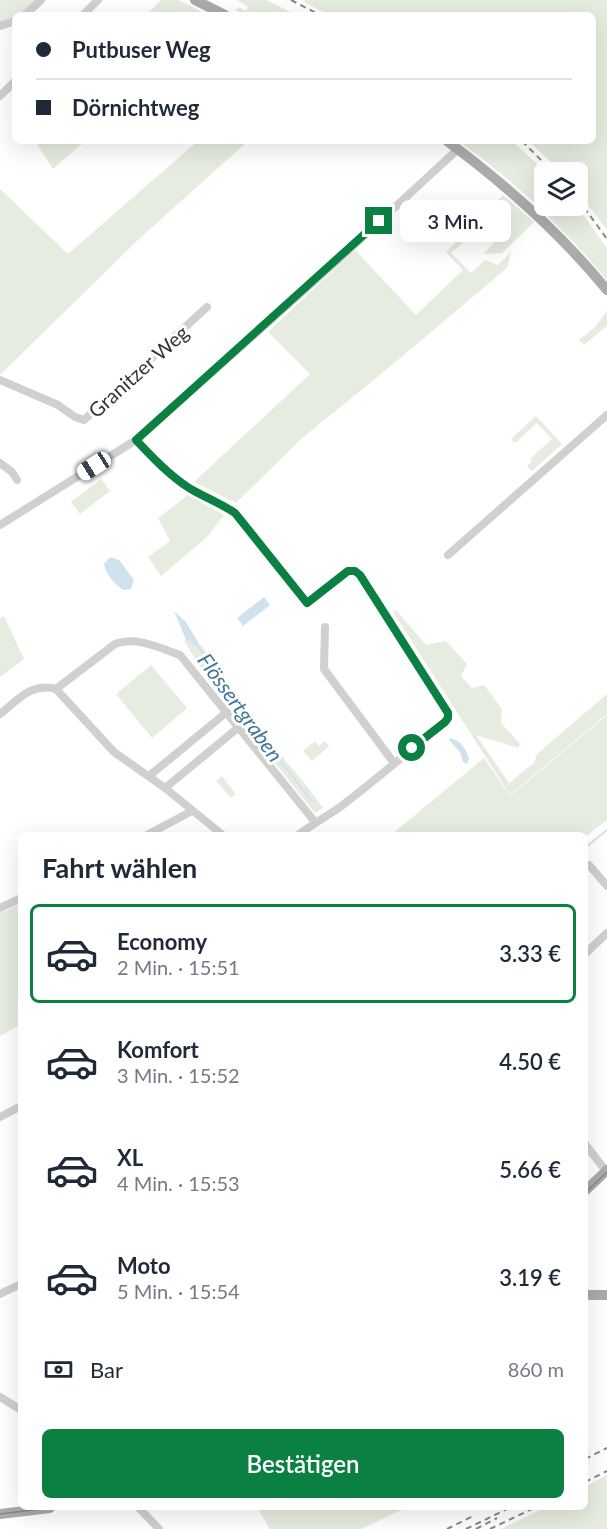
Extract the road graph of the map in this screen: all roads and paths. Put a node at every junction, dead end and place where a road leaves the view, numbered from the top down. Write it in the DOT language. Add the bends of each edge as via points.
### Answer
graph roads {
  1 [pos="41,0"];
  2 [pos="98,0"];
  3 [pos="195,0"];
  4 [pos="28,12"];
  5 [pos="86,12"];
  6 [pos="219,12"];
  7 [pos="12,84"];
  8 [pos="0,96"];
  9 [pos="451,144"];
  10 [pos="458,149"];
  11 [pos="607,290"];
  12 [pos="207,307"];
  13 [pos="0,380"];
  14 [pos="607,415"];
  15 [pos="136,440"];
  16 [pos="0,463"];
  17 [pos="17,480"];
  18 [pos="0,525"];
  19 [pos="448,555"];
  20 [pos="325,627"];
  21 [pos="56,689"];
  22 [pos="227,712"];
  23 [pos="0,714"];
  24 [pos="239,727"];
  25 [pos="394,763"];
  26 [pos="149,776"];
  27 [pos="165,788"];
  28 [pos="192,811"];
  29 [pos="315,822"];
  30 [pos="153,832"];
  31 [pos="219,832"];
  32 [pos="302,832"];
  33 [pos="588,865"];
  34 [pos="607,886"];
  35 [pos="18,899"];
  36 [pos="0,908"];
  37 [pos="607,933"];
  38 [pos="588,951"];
  39 [pos="18,1108"];
  40 [pos="0,1117"];
  41 [pos="588,1148"];
  42 [pos="607,1171"];
  43 [pos="588,1188"];
  44 [pos="18,1285"];
  45 [pos="0,1294"];
  46 [pos="588,1295"];
  47 [pos="607,1295"];
  48 [pos="0,1397"];
  49 [pos="18,1408"];
  50 [pos="33,1510"];
  51 [pos="142,1510"];
  52 [pos="0,1514"];
  53 [pos="159,1529"];
  1 -- 4 [label="street"];
  2 -- 5 [label="street"];
  3 -- 6 [label="main road"];
  7 -- 8 [label="street"];
  9 -- 10 [label="main road"];
  10 -- 11 [label="main road" via="542,220"];
  10 -- 15 [label="street"];
  12 -- 13 [label="street, Granitzer Weg" via="84,420"];
  14 -- 19 [label="street"];
  15 -- 18 [label="street"];
  15 -- 25 [label="street" via="176,478 235,513 307,603 348,571 360,575 448,713 445,722"];
  16 -- 17 [label="street"];
  20 -- 25 [label="street" via="324,669"];
  21 -- 22 [label="street" via="115,644 133,641 180,655"];
  21 -- 23 [label="street" via="30,690"];
  21 -- 26 [label="street" via="110,748"];
  22 -- 24 [label="street"];
  22 -- 26 [label="street"];
  24 -- 27 [label="street"];
  24 -- 29 [label="street"];
  25 -- 29 [label="street"];
  26 -- 27 [label="street"];
  27 -- 28 [label="street"];
  28 -- 30 [label="street"];
  28 -- 31 [label="street"];
  29 -- 32 [label="street"];
  33 -- 34 [label="street"];
  35 -- 36 [label="street"];
  37 -- 38 [label="street"];
  39 -- 40 [label="street"];
  41 -- 42 [label="street"];
  42 -- 43 [label="main road"];
  44 -- 45 [label="street"];
  46 -- 47 [label="main road"];
  48 -- 49 [label="street"];
  50 -- 52 [label="main road"];
  51 -- 53 [label="street"];
}
